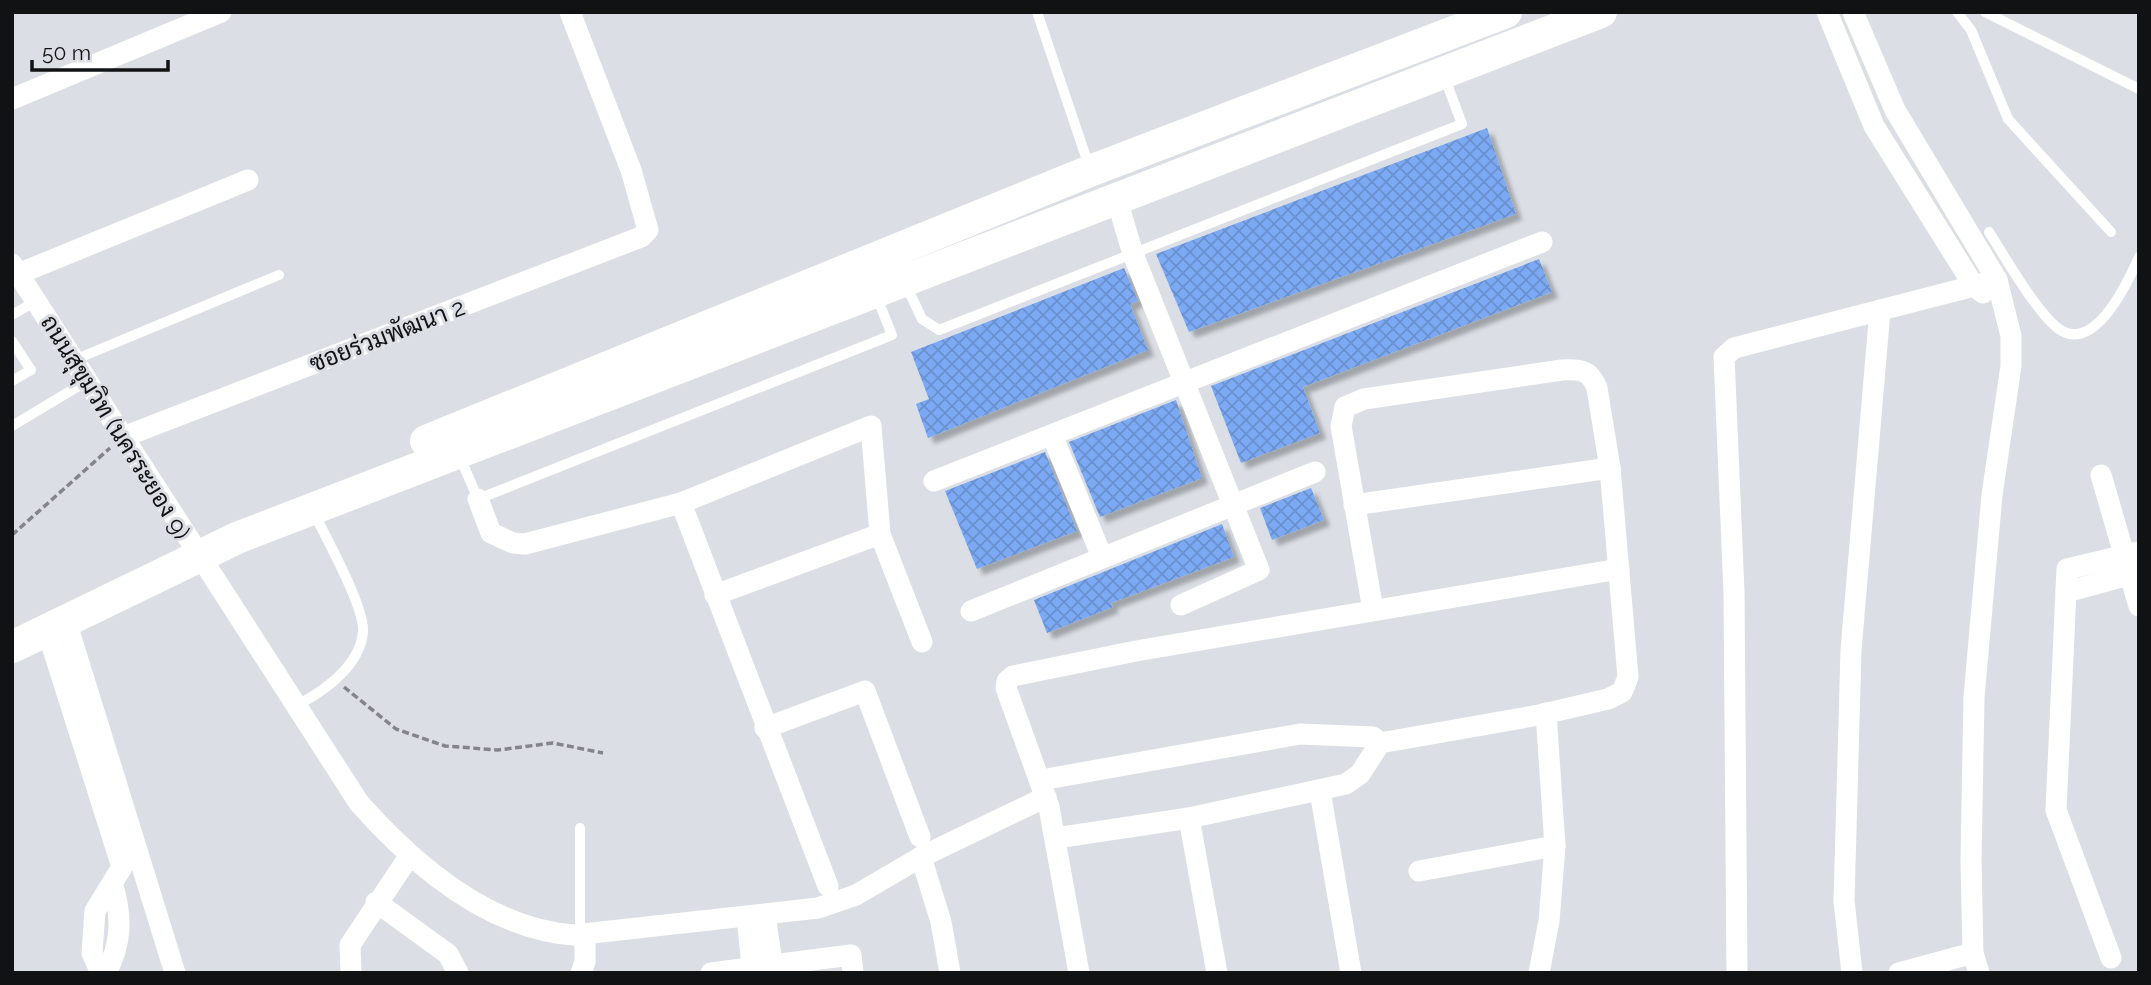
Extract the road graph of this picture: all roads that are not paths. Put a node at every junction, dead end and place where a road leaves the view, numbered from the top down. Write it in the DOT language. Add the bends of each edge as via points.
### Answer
graph roads {
  1 [pos="221,12"];
  2 [pos="570,12"];
  3 [pos="1037,12"];
  4 [pos="1506,12"];
  5 [pos="1601,12"];
  6 [pos="1827,12"];
  7 [pos="1853,12"];
  8 [pos="1957,12"];
  9 [pos="1987,14"];
  10 [pos="1469,19"];
  11 [pos="1971,30"];
  12 [pos="1443,74"];
  13 [pos="2139,89"];
  14 [pos="1296,92"];
  15 [pos="12,99"];
  16 [pos="1310,125"];
  17 [pos="1090,171"];
  18 [pos="248,180"];
  19 [pos="1116,200"];
  20 [pos="1989,232"];
  21 [pos="2111,232"];
  22 [pos="1542,242"];
  23 [pos="1133,254"];
  24 [pos="2139,257"];
  25 [pos="15,269"];
  26 [pos="279,275"];
  27 [pos="1997,280"];
  28 [pos="904,281"];
  29 [pos="1974,286"];
  30 [pos="875,292"];
  31 [pos="36,301"];
  32 [pos="1880,310"];
  33 [pos="2003,311"];
  34 [pos="12,315"];
  35 [pos="12,341"];
  36 [pos="74,360"];
  37 [pos="12,381"];
  38 [pos="87,381"];
  39 [pos="1184,384"];
  40 [pos="12,426"];
  41 [pos="1052,435"];
  42 [pos="123,437"];
  43 [pos="458,452"];
  44 [pos="1610,468"];
  45 [pos="1315,472"];
  46 [pos="2101,475"];
  47 [pos="934,481"];
  48 [pos="484,497"];
  49 [pos="681,503"];
  50 [pos="1234,504"];
  51 [pos="1354,505"];
  52 [pos="312,508"];
  53 [pos="880,534"];
  54 [pos="191,547"];
  55 [pos="1102,557"];
  56 [pos="2133,564"];
  57 [pos="1619,569"];
  58 [pos="2066,592"];
  59 [pos="715,595"];
  60 [pos="1181,604"];
  61 [pos="2139,606"];
  62 [pos="1373,610"];
  63 [pos="971,611"];
  64 [pos="12,625"];
  65 [pos="57,625"];
  66 [pos="922,642"];
  67 [pos="12,647"];
  68 [pos="296,706"];
  69 [pos="1546,713"];
  70 [pos="765,728"];
  71 [pos="1380,743"];
  72 [pos="1320,791"];
  73 [pos="1049,808"];
  74 [pos="1189,818"];
  75 [pos="580,828"];
  76 [pos="1555,846"];
  77 [pos="921,847"];
  78 [pos="410,855"];
  79 [pos="1419,871"];
  80 [pos="828,887"];
  81 [pos="376,902"];
  82 [pos="756,916"];
  83 [pos="580,935"];
  84 [pos="2111,958"];
  85 [pos="1976,963"];
  86 [pos="762,964"];
  87 [pos="104,973"];
  88 [pos="175,973"];
  89 [pos="351,973"];
  90 [pos="458,973"];
  91 [pos="580,973"];
  92 [pos="711,973"];
  93 [pos="853,973"];
  94 [pos="950,973"];
  95 [pos="1079,973"];
  96 [pos="1217,973"];
  97 [pos="1351,973"];
  98 [pos="1539,973"];
  99 [pos="1737,973"];
  100 [pos="1852,973"];
  101 [pos="1899,973"];
  1 -- 15 [label="street"];
  2 -- 42 [label="street, ซอยร่วมพัฒนา 2" via="631,170 648,230 641,237"];
  3 -- 17 [label="lane"];
  4 -- 10 [label="street"];
  5 -- 12 [label="street"];
  6 -- 29 [label="street" via="1874,126"];
  7 -- 27 [label="street" via="1895,110"];
  8 -- 11 [label="lane"];
  9 -- 11 [label="lane"];
  9 -- 13 [label="lane"];
  10 -- 14 [label="street"];
  11 -- 21 [label="lane" via="2008,119"];
  12 -- 16 [label="street"];
  12 -- 23 [label="lane" via="1462,124"];
  14 -- 16 [label="street"];
  14 -- 17 [label="street"];
  16 -- 19 [label="street"];
  17 -- 54 [label="street"];
  18 -- 25 [label="street"];
  19 -- 23 [label="street"];
  19 -- 28 [label="street"];
  20 -- 24 [label="lane" via="2032,297 2064,333 2078,333 2106,318"];
  22 -- 39 [label="street"];
  23 -- 28 [label="lane" via="939,330 922,319"];
  23 -- 39 [label="street"];
  25 -- 31 [label="street, ถนนสุขุมวิท (นครระยอง 9)"];
  26 -- 36 [label="lane"];
  27 -- 29 [label="street"];
  27 -- 33 [label="street"];
  28 -- 30 [label="street"];
  29 -- 32 [label="street"];
  29 -- 33 [label="street"];
  30 -- 43 [label="street"];
  30 -- 48 [label="lane" via="892,335"];
  31 -- 34 [label="lane"];
  31 -- 36 [label="street, ถนนสุขุมวิท (นครระยอง 9)"];
  32 -- 99 [label="street" via="1734,348 1724,357 1734,592"];
  32 -- 100 [label="street" via="1851,650 1844,901"];
  33 -- 85 [label="street" via="2011,336 2011,366 1992,495 1974,697 1971,860"];
  35 -- 37 [label="lane" via="31,370"];
  36 -- 38 [label="street, ถนนสุขุมวิท (นครระยอง 9)"];
  38 -- 40 [label="lane"];
  38 -- 42 [label="street, ถนนสุขุมวิท (นครระยอง 9)"];
  39 -- 41 [label="street"];
  39 -- 50 [label="street"];
  41 -- 47 [label="street"];
  41 -- 55 [label="street"];
  42 -- 54 [label="street, ถนนสุขุมวิท (นครระยอง 9)"];
  43 -- 48 [label="lane"];
  43 -- 52 [label="street"];
  44 -- 51 [label="street"];
  44 -- 51 [label="street" via="1597,388 1586,371 1562,370 1364,399 1345,407 1341,419"];
  44 -- 57 [label="street"];
  45 -- 50 [label="street"];
  46 -- 56 [label="street"];
  48 -- 49 [label="street" via="504,527 502,537 525,544"];
  49 -- 53 [label="street" via="871,426"];
  49 -- 59 [label="street"];
  50 -- 55 [label="street"];
  50 -- 60 [label="street" via="1259,570"];
  51 -- 62 [label="street"];
  52 -- 54 [label="street"];
  52 -- 68 [label="lane" via="350,589 363,630 353,656 336,680"];
  53 -- 59 [label="street"];
  53 -- 66 [label="street"];
  54 -- 64 [label="street"];
  54 -- 65 [label="street"];
  54 -- 68 [label="street, ถนนสุขุมวิท (นครระยอง 9)"];
  55 -- 63 [label="street"];
  56 -- 58 [label="street"];
  56 -- 58 [label="street" via="2067,569"];
  56 -- 61 [label="street"];
  57 -- 62 [label="street"];
  57 -- 69 [label="street" via="1628,677 1625,688 1608,699"];
  58 -- 84 [label="street" via="2056,810"];
  59 -- 70 [label="street"];
  62 -- 73 [label="street" via="1013,676 1007,681 1007,695"];
  65 -- 67 [label="street"];
  65 -- 87 [label="street" via="122,867 113,886 121,915 116,956"];
  65 -- 88 [label="street"];
  68 -- 78 [label="street, ถนนสุขุมวิท (นครระยอง 9)" via="359,803"];
  69 -- 71 [label="street"];
  69 -- 76 [label="street"];
  70 -- 77 [label="street" via="865,691"];
  70 -- 80 [label="street"];
  71 -- 72 [label="street" via="1360,774 1346,784"];
  71 -- 73 [label="street" via="1373,737 1300,734"];
  72 -- 74 [label="street"];
  72 -- 97 [label="street"];
  73 -- 74 [label="street"];
  73 -- 77 [label="street, ถนนสุขุมวิท (นครระยอง 9)"];
  73 -- 95 [label="street"];
  74 -- 96 [label="street"];
  75 -- 83 [label="lane"];
  76 -- 79 [label="street"];
  76 -- 98 [label="street"];
  77 -- 82 [label="street, ถนนสุขุมวิท (นครระยอง 9)" via="878,884 835,903"];
  77 -- 94 [label="street"];
  78 -- 81 [label="street"];
  78 -- 83 [label="street, ถนนสุขุมวิท (นครระยอง 9)" via="490,911 551,934"];
  81 -- 89 [label="street" via="349,945"];
  81 -- 90 [label="street" via="448,954"];
  82 -- 83 [label="street, ถนนสุขุมวิท (นครระยอง 9)"];
  82 -- 86 [label="street"];
  83 -- 91 [label="street" via="586,962"];
  85 -- 101 [label="street"];
  86 -- 92 [label="street"];
  86 -- 93 [label="street" via="851,955"];
}
